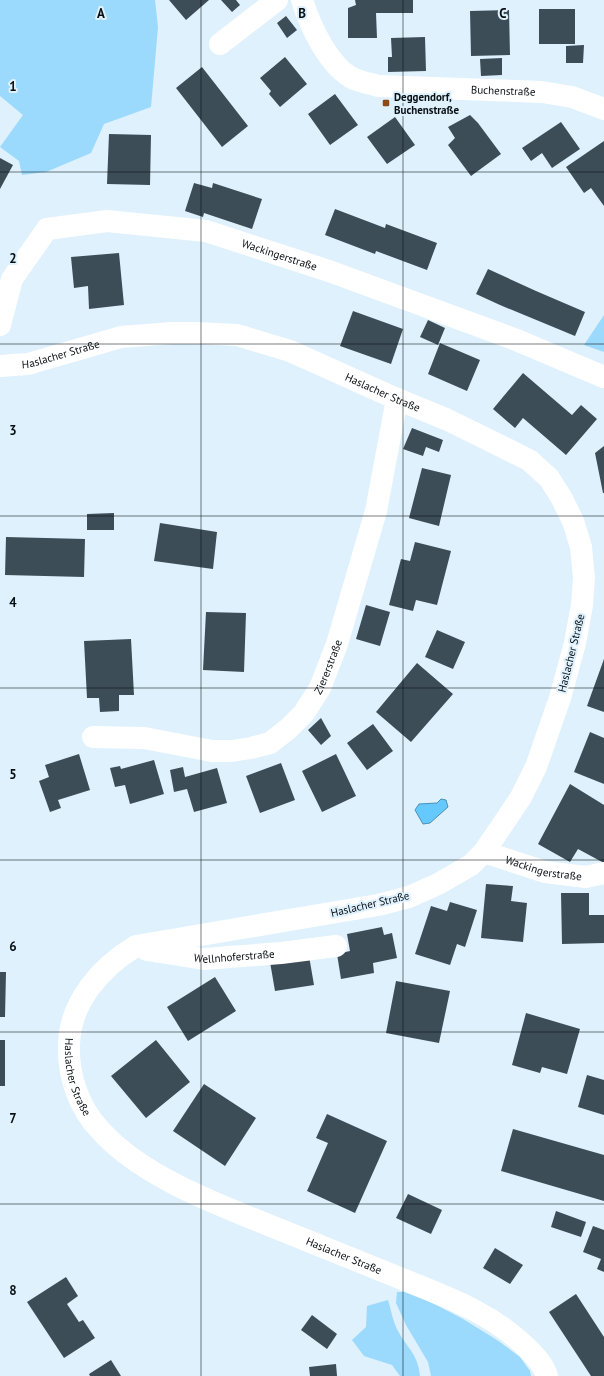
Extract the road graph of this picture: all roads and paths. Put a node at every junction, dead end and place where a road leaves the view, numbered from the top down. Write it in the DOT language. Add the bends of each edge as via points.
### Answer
graph roads {
  1 [pos="276,0"];
  2 [pos="302,0"];
  3 [pos="220,44"];
  4 [pos="604,109"];
  5 [pos="0,325"];
  6 [pos="0,366"];
  7 [pos="604,377"];
  8 [pos="397,399"];
  9 [pos="93,737"];
  10 [pos="484,852"];
  11 [pos="604,873"];
  12 [pos="336,946"];
  13 [pos="132,948"];
  14 [pos="547,1376"];
  1 -- 3 [label="street"];
  2 -- 4 [label="street, Buchenstraße" via="320,43 337,67 354,78 378,86 542,92 572,96"];
  5 -- 7 [label="street, Wackingerstraße" via="12,280 47,229 107,220 206,231 344,276 514,339"];
  6 -- 8 [label="street, Haslacher Straße" via="28,364 121,337 196,332 237,335 290,351"];
  8 -- 9 [label="street, Ziererstraße" via="376,511 338,644 320,688 304,714 270,743 232,751 212,751 144,738"];
  8 -- 10 [label="street, Haslacher Straße" via="448,420 529,460 549,478 561,497 573,521 581,547 584,578 582,605 560,698 536,767 521,797"];
  10 -- 11 [label="street, Wackingerstraße" via="545,872 586,877"];
  10 -- 13 [label="street, Haslacher Straße" via="461,871 408,897 353,910"];
  12 -- 13 [label="street, Wellnhoferstraße" via="204,959"];
  13 -- 14 [label="street, Haslacher Straße" via="111,963 84,996 74,1014 69,1038 68,1061 75,1087 86,1111 99,1130 140,1165 189,1191 487,1316 533,1354 544,1366"];
}
